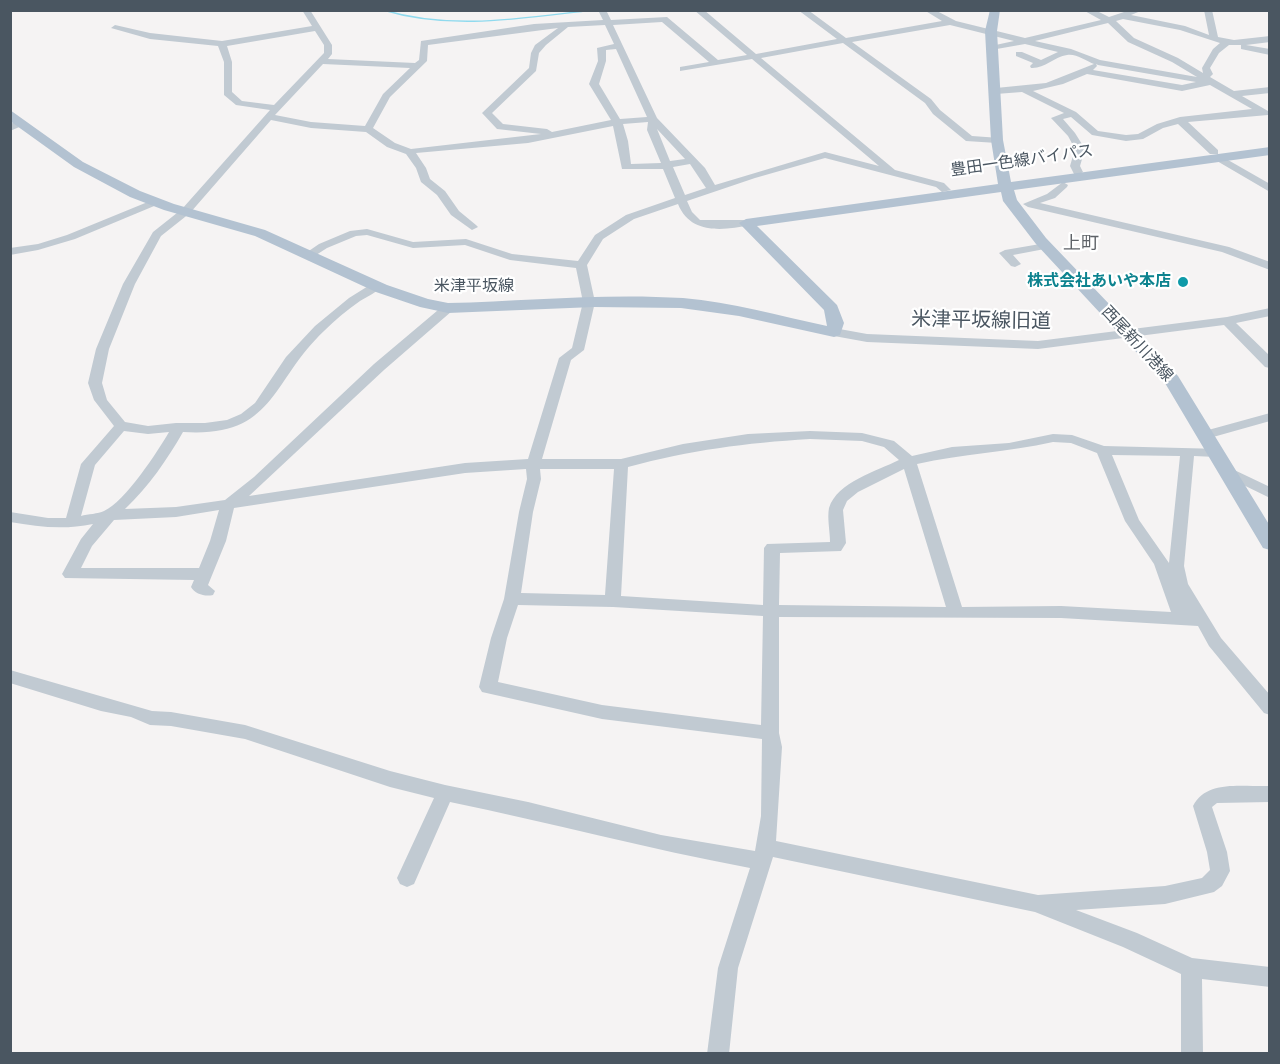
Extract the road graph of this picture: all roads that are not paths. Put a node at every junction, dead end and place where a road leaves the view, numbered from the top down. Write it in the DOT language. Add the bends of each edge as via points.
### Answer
graph roads {
  1 [pos="306,10"];
  2 [pos="614,10"];
  3 [pos="698,10"];
  4 [pos="802,10"];
  5 [pos="928,10"];
  6 [pos="995,10"];
  7 [pos="1087,10"];
  8 [pos="1139,10"];
  9 [pos="1208,10"];
  10 [pos="603,11"];
  11 [pos="1124,17"];
  12 [pos="1110,21"];
  13 [pos="608,22"];
  14 [pos="950,22"];
  15 [pos="566,25"];
  16 [pos="316,27"];
  17 [pos="115,28"];
  18 [pos="991,31"];
  19 [pos="1215,39"];
  20 [pos="1269,39"];
  21 [pos="845,40"];
  22 [pos="1026,41"];
  23 [pos="1226,43"];
  24 [pos="222,44"];
  25 [pos="619,46"];
  26 [pos="994,48"];
  27 [pos="1068,51"];
  28 [pos="1269,52"];
  29 [pos="1019,54"];
  30 [pos="753,56"];
  31 [pos="322,61"];
  32 [pos="1098,62"];
  33 [pos="716,63"];
  34 [pos="417,66"];
  35 [pos="683,69"];
  36 [pos="1086,71"];
  37 [pos="1207,79"];
  38 [pos="1025,90"];
  39 [pos="1269,90"];
  40 [pos="996,91"];
  41 [pos="1232,94"];
  42 [pos="279,108"];
  43 [pos="1266,113"];
  44 [pos="1073,114"];
  45 [pos="270,117"];
  46 [pos="653,119"];
  47 [pos="1180,120"];
  48 [pos="14,122"];
  49 [pos="617,122"];
  50 [pos="368,129"];
  51 [pos="556,135"];
  52 [pos="998,140"];
  53 [pos="1269,145"];
  54 [pos="1269,151"];
  55 [pos="410,152"];
  56 [pos="1218,155"];
  57 [pos="692,161"];
  58 [pos="666,165"];
  59 [pos="1078,172"];
  60 [pos="894,173"];
  61 [pos="1269,180"];
  62 [pos="1257,182"];
  63 [pos="1005,185"];
  64 [pos="1063,185"];
  65 [pos="1269,189"];
  66 [pos="713,190"];
  67 [pos="946,190"];
  68 [pos="681,200"];
  69 [pos="155,202"];
  70 [pos="1029,204"];
  71 [pos="1013,207"];
  72 [pos="186,211"];
  73 [pos="780,218"];
  74 [pos="746,223"];
  75 [pos="472,227"];
  76 [pos="1046,246"];
  77 [pos="10,252"];
  78 [pos="309,255"];
  79 [pos="1015,264"];
  80 [pos="581,265"];
  81 [pos="1269,267"];
  82 [pos="376,286"];
  83 [pos="589,302"];
  84 [pos="448,308"];
  85 [pos="1269,312"];
  86 [pos="1227,321"];
  87 [pos="834,332"];
  88 [pos="1126,334"];
  89 [pos="1269,364"];
  90 [pos="1269,417"];
  91 [pos="121,426"];
  92 [pos="179,427"];
  93 [pos="1206,435"];
  94 [pos="1102,450"];
  95 [pos="1186,451"];
  96 [pos="1216,452"];
  97 [pos="909,461"];
  98 [pos="621,464"];
  99 [pos="533,465"];
  100 [pos="1228,472"];
  101 [pos="1269,493"];
  102 [pos="228,505"];
  103 [pos="110,515"];
  104 [pos="10,517"];
  105 [pos="72,523"];
  106 [pos="1269,543"];
  107 [pos="205,574"];
  108 [pos="207,591"];
  109 [pos="512,599"];
  110 [pos="613,602"];
  111 [pos="771,610"];
  112 [pos="956,613"];
  113 [pos="1182,620"];
  114 [pos="1203,620"];
  115 [pos="10,676"];
  116 [pos="1269,708"];
  117 [pos="770,733"];
  118 [pos="445,793"];
  119 [pos="1269,794"];
  120 [pos="763,854"];
  121 [pos="407,878"];
  122 [pos="1035,903"];
  123 [pos="1191,968"];
  124 [pos="1269,977"];
  125 [pos="718,1053"];
  126 [pos="1192,1053"];
  1 -- 16 [label="street"];
  2 -- 10 [label="street"];
  3 -- 30 [label="street"];
  4 -- 21 [label="street"];
  5 -- 14 [label="street"];
  6 -- 18 [label="main road, 西尾新川港線"];
  7 -- 12 [label="street"];
  8 -- 11 [label="street"];
  9 -- 19 [label="street"];
  10 -- 13 [label="street"];
  11 -- 12 [label="street"];
  11 -- 19 [label="street"];
  12 -- 22 [label="street"];
  12 -- 37 [label="street" via="1131,40"];
  13 -- 15 [label="street"];
  13 -- 25 [label="street"];
  13 -- 33 [label="street" via="664,19"];
  14 -- 18 [label="street"];
  14 -- 21 [label="street"];
  15 -- 34 [label="street" via="424,42 423,61"];
  15 -- 51 [label="street" via="538,47 532,56 533,69 487,113 500,127"];
  16 -- 24 [label="street"];
  16 -- 31 [label="street" via="329,50"];
  17 -- 24 [label="street"];
  18 -- 22 [label="street"];
  18 -- 26 [label="main road, 西尾新川港線"];
  19 -- 23 [label="street"];
  20 -- 23 [label="street"];
  21 -- 30 [label="street"];
  21 -- 52 [label="street" via="928,101 969,139"];
  22 -- 26 [label="street"];
  22 -- 27 [label="street"];
  23 -- 28 [label="street"];
  23 -- 37 [label="street" via="1206,68"];
  24 -- 42 [label="street" via="228,62 227,93 244,105"];
  25 -- 46 [label="street"];
  25 -- 49 [label="street" via="601,48 602,61 594,84"];
  26 -- 40 [label="main road, 西尾新川港線"];
  27 -- 29 [label="street" via="1038,64"];
  27 -- 32 [label="street"];
  30 -- 33 [label="street"];
  30 -- 60 [label="street"];
  31 -- 34 [label="street"];
  31 -- 42 [label="street"];
  32 -- 36 [label="street"];
  32 -- 37 [label="street"];
  33 -- 35 [label="street"];
  34 -- 50 [label="street" via="386,96"];
  36 -- 37 [label="street" via="1182,88"];
  36 -- 38 [label="street"];
  37 -- 41 [label="street"];
  38 -- 40 [label="street"];
  38 -- 44 [label="street"];
  39 -- 41 [label="street"];
  40 -- 52 [label="main road, 西尾新川港線"];
  41 -- 43 [label="street"];
  42 -- 45 [label="street"];
  43 -- 47 [label="street"];
  44 -- 47 [label="street" via="1095,134 1126,138 1140,137"];
  44 -- 59 [label="street" via="1056,118 1080,149 1075,166"];
  45 -- 50 [label="street"];
  45 -- 72 [label="street"];
  46 -- 49 [label="street"];
  46 -- 57 [label="street"];
  46 -- 58 [label="street" via="652,130"];
  47 -- 56 [label="street"];
  48 -- 69 [label="main road, 米津平坂線" via="87,168"];
  49 -- 51 [label="street"];
  49 -- 58 [label="street" via="626,167"];
  50 -- 55 [label="street"];
  51 -- 55 [label="street"];
  52 -- 63 [label="main road, 西尾新川港線"];
  53 -- 56 [label="main road, 豊田一色線バイパス"];
  54 -- 56 [label="main road, 豊田一色線バイパス"];
  55 -- 75 [label="street" via="425,180"];
  56 -- 59 [label="main road, 豊田一色線バイパス"];
  56 -- 62 [label="street"];
  56 -- 63 [label="main road, 豊田一色線バイパス"];
  57 -- 58 [label="street"];
  57 -- 66 [label="street"];
  58 -- 68 [label="street"];
  59 -- 63 [label="main road, 豊田一色線バイパス"];
  60 -- 66 [label="street" via="825,155"];
  60 -- 67 [label="street"];
  61 -- 62 [label="street"];
  62 -- 65 [label="street"];
  63 -- 67 [label="main road, 豊田一色線バイパス"];
  63 -- 71 [label="main road, 西尾新川港線"];
  63 -- 73 [label="main road, 豊田一色線バイパス"];
  64 -- 70 [label="street" via="1051,196"];
  66 -- 68 [label="street"];
  67 -- 73 [label="main road, 豊田一色線バイパス" via="818,207"];
  68 -- 74 [label="street" via="698,223"];
  68 -- 80 [label="street" via="630,217 599,237"];
  69 -- 72 [label="main road, 米津平坂線"];
  69 -- 77 [label="street" via="117,221 31,250"];
  70 -- 71 [label="street"];
  70 -- 81 [label="street" via="1225,249"];
  71 -- 76 [label="main road, 西尾新川港線"];
  72 -- 78 [label="main road, 米津平坂線" via="253,230"];
  72 -- 91 [label="street" via="157,234 114,318 100,359 95,384 100,398"];
  73 -- 74 [label="main road, 豊田一色線バイパス"];
  74 -- 87 [label="main road" via="831,308 836,323"];
  76 -- 79 [label="street" via="1005,254"];
  76 -- 88 [label="main road, 西尾新川港線"];
  78 -- 80 [label="street" via="354,233 367,232 413,245 466,242 528,260"];
  78 -- 82 [label="main road, 米津平坂線"];
  80 -- 83 [label="street"];
  82 -- 84 [label="main road, 米津平坂線" via="417,302"];
  82 -- 92 [label="street" via="306,343 268,396 246,417 211,427"];
  83 -- 84 [label="main road, 米津平坂線"];
  83 -- 87 [label="main road, 米津平坂線" via="693,304"];
  83 -- 99 [label="street" via="578,350 566,358"];
  84 -- 102 [label="street"];
  85 -- 86 [label="street, 米津平坂線旧道"];
  86 -- 88 [label="street, 米津平坂線旧道"];
  86 -- 89 [label="street"];
  87 -- 88 [label="street, 米津平坂線旧道" via="1027,345"];
  88 -- 93 [label="main road, 西尾新川港線" via="1172,380"];
  90 -- 93 [label="street"];
  91 -- 92 [label="street" via="149,430"];
  91 -- 105 [label="street" via="88,464"];
  92 -- 103 [label="street" via="138,488"];
  93 -- 96 [label="main road, 西尾新川港線"];
  94 -- 95 [label="street"];
  94 -- 97 [label="street" via="1072,439 1053,438"];
  94 -- 113 [label="street" via="1132,521 1161,563"];
  95 -- 96 [label="street"];
  95 -- 114 [label="street" via="1176,566 1180,585"];
  96 -- 100 [label="main road, 西尾新川港線"];
  97 -- 98 [label="street" via="889,444 862,437 819,435 748,438 683,448"];
  97 -- 111 [label="street" via="841,498 836,510 836,547 772,548"];
  97 -- 112 [label="street"];
  98 -- 99 [label="street"];
  98 -- 110 [label="street"];
  99 -- 102 [label="street" via="465,468"];
  99 -- 109 [label="street" via="534,479"];
  100 -- 101 [label="street"];
  100 -- 106 [label="main road, 西尾新川港線"];
  102 -- 103 [label="street"];
  102 -- 107 [label="street"];
  103 -- 105 [label="street"];
  103 -- 107 [label="street" via="86,543 70,574"];
  104 -- 105 [label="street"];
  107 -- 108 [label="street" via="199,587"];
  109 -- 110 [label="street"];
  109 -- 117 [label="street" via="488,687 602,712"];
  110 -- 111 [label="street"];
  111 -- 112 [label="street"];
  111 -- 117 [label="street"];
  112 -- 113 [label="street" via="1061,612"];
  113 -- 114 [label="street"];
  114 -- 116 [label="street" via="1215,642"];
  115 -- 118 [label="street" via="150,718 245,732"];
  117 -- 120 [label="street" via="770,816"];
  118 -- 120 [label="street" via="661,843"];
  118 -- 121 [label="street"];
  119 -- 122 [label="street" via="1217,795 1209,797 1202,806 1220,871 1208,886 1165,895"];
  120 -- 122 [label="street"];
  120 -- 125 [label="street" via="728,968"];
  122 -- 123 [label="street"];
  123 -- 124 [label="street"];
  123 -- 126 [label="street"];
}
